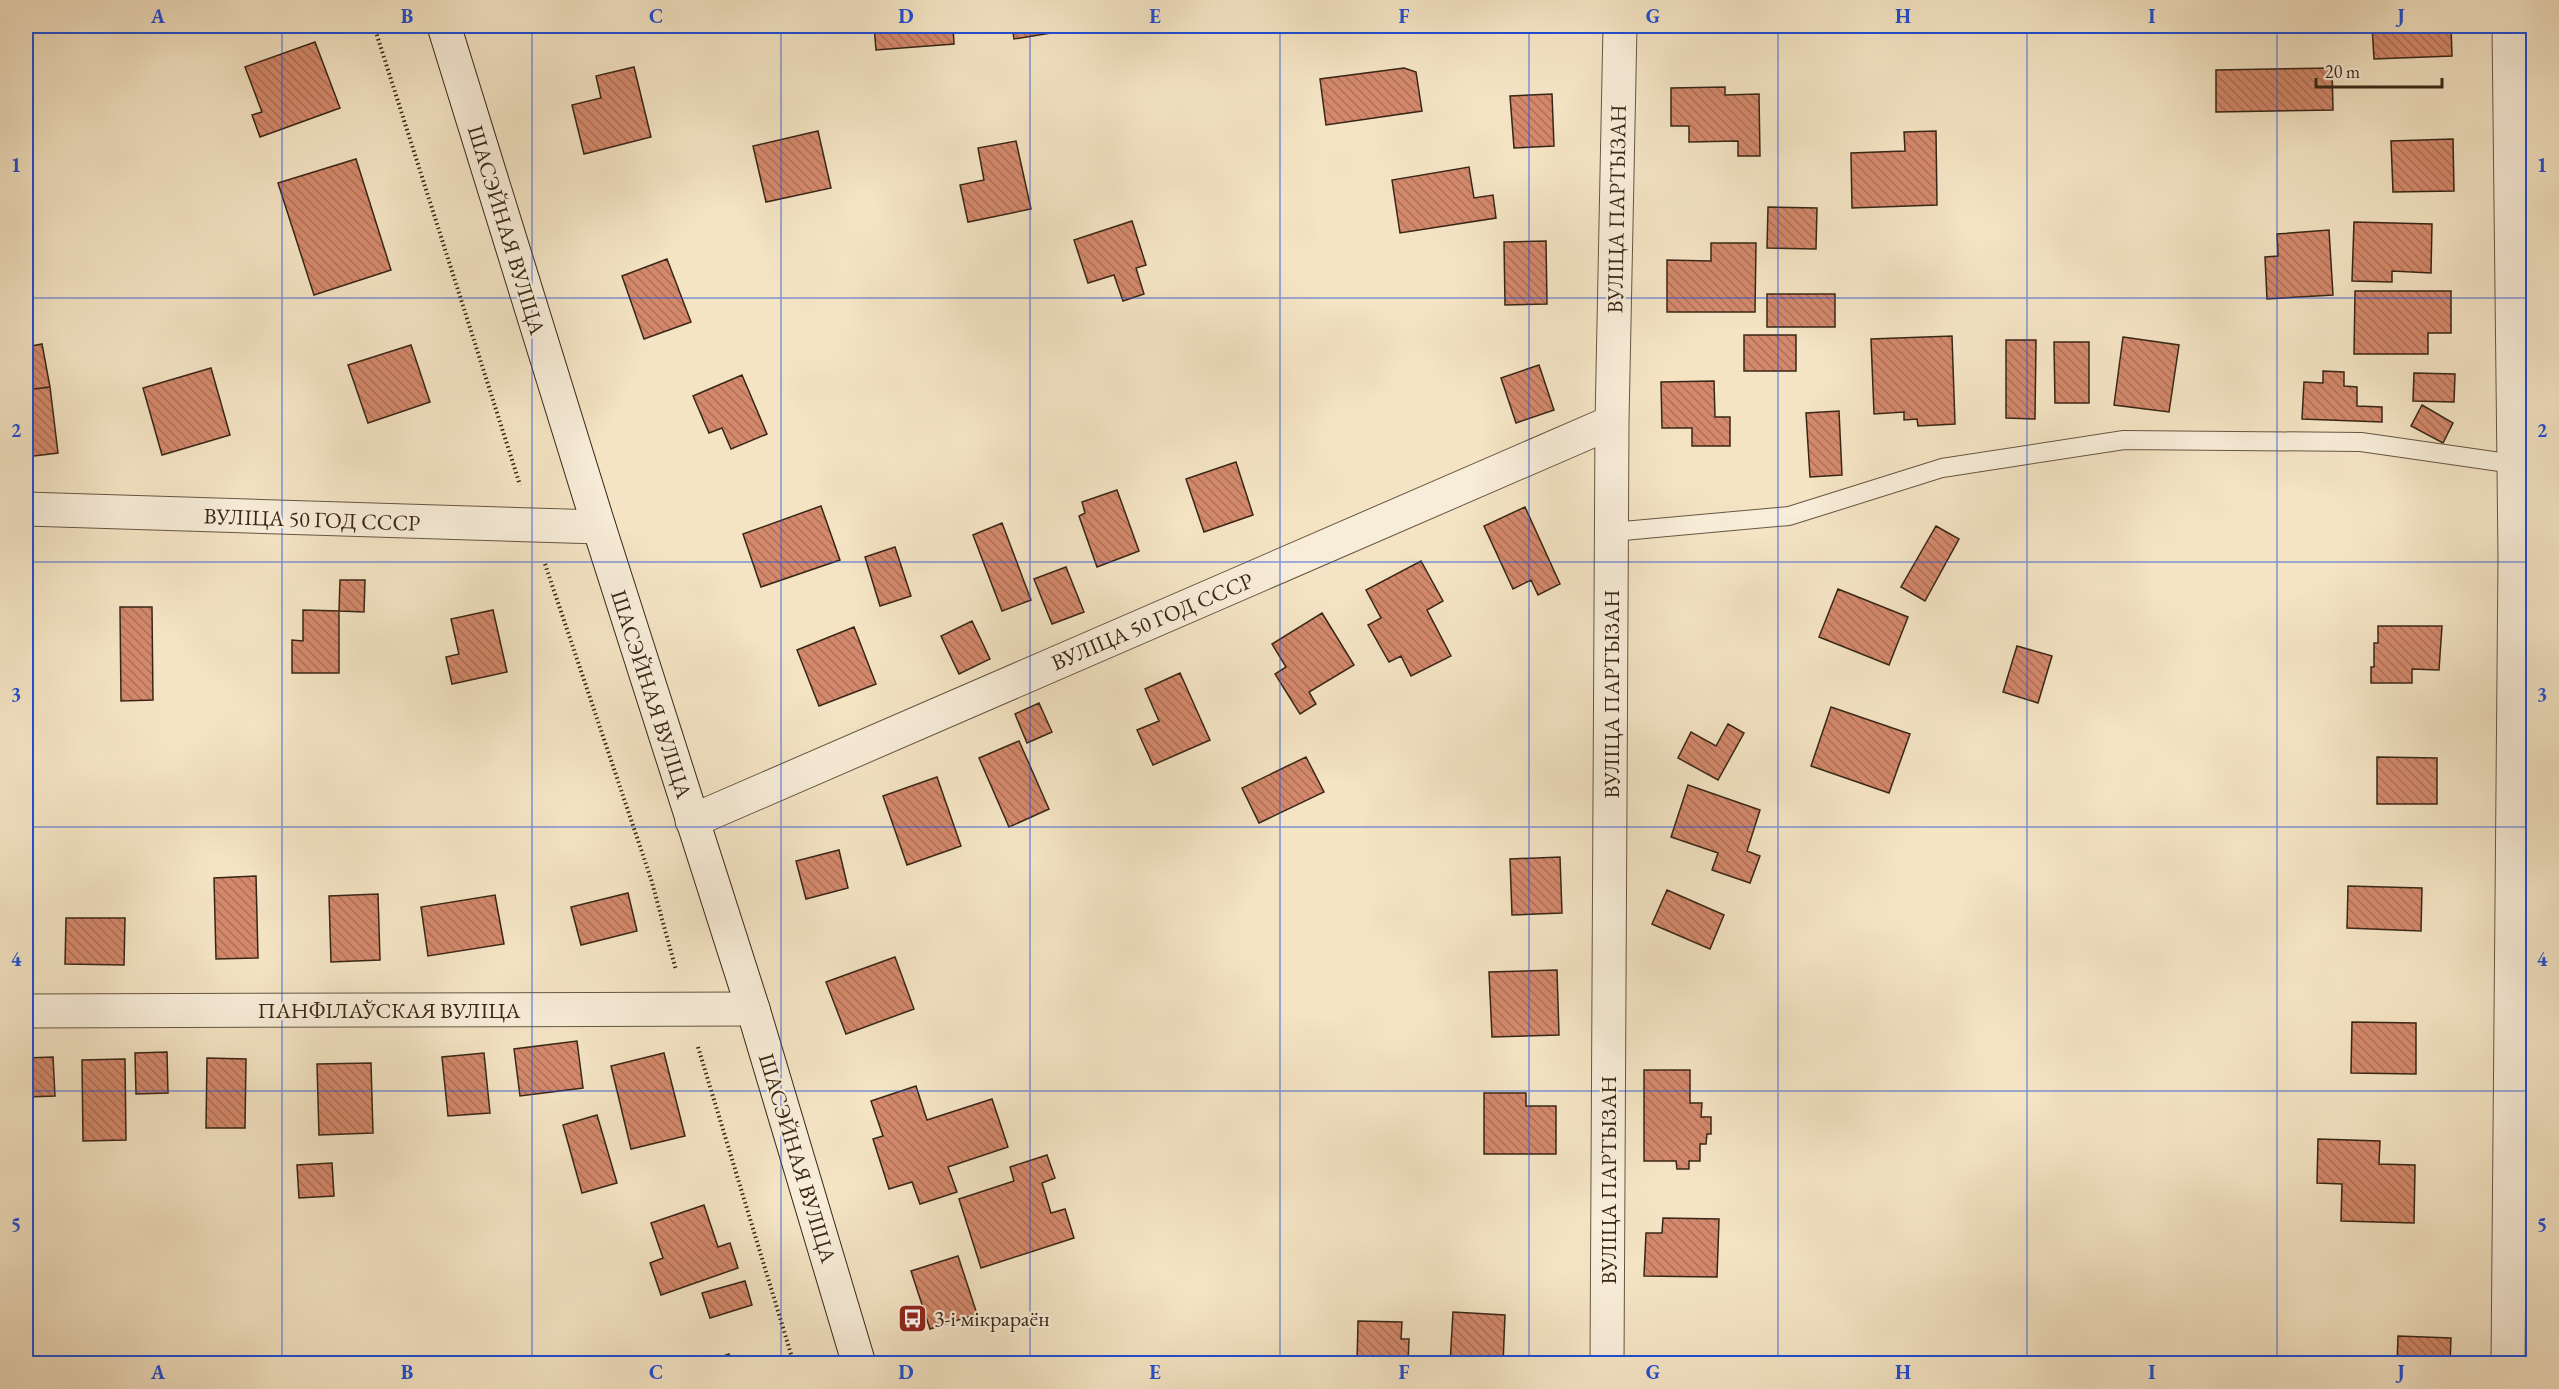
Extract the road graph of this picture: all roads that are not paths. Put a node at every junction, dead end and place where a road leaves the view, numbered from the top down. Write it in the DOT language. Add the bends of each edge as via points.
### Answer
graph roads {
  1 [pos="444,26"];
  2 [pos="1620,26"];
  3 [pos="2509,26"];
  4 [pos="1612,422"];
  5 [pos="2514,464"];
  6 [pos="26,509"];
  7 [pos="599,527"];
  8 [pos="1612,532"];
  9 [pos="2524,558"];
  10 [pos="692,821"];
  11 [pos="753,1009"];
  12 [pos="26,1011"];
  13 [pos="859,1364"];
  14 [pos="1607,1364"];
  15 [pos="2508,1364"];
  1 -- 7 [label="street, ШАСЭЙНАЯ ВУЛІЦА"];
  2 -- 4 [label="street, ВУЛІЦА ПАРТЫЗАН"];
  3 -- 5 [label="street"];
  4 -- 8 [label="street, ВУЛІЦА ПАРТЫЗАН"];
  4 -- 10 [label="street, ВУЛІЦА 50 ГОД СССР"];
  5 -- 8 [label="lane" via="2361,442 2124,440 1942,468 1789,516"];
  5 -- 9 [label="street"];
  6 -- 7 [label="street, ВУЛІЦА 50 ГОД СССР"];
  7 -- 10 [label="street, ШАСЭЙНАЯ ВУЛІЦА"];
  8 -- 14 [label="street, ВУЛІЦА ПАРТЫЗАН"];
  9 -- 15 [label="street"];
  10 -- 11 [label="street, ШАСЭЙНАЯ ВУЛІЦА"];
  11 -- 12 [label="street, ПАНФІЛАЎСКАЯ ВУЛІЦА"];
  11 -- 13 [label="street, ШАСЭЙНАЯ ВУЛІЦА"];
}
